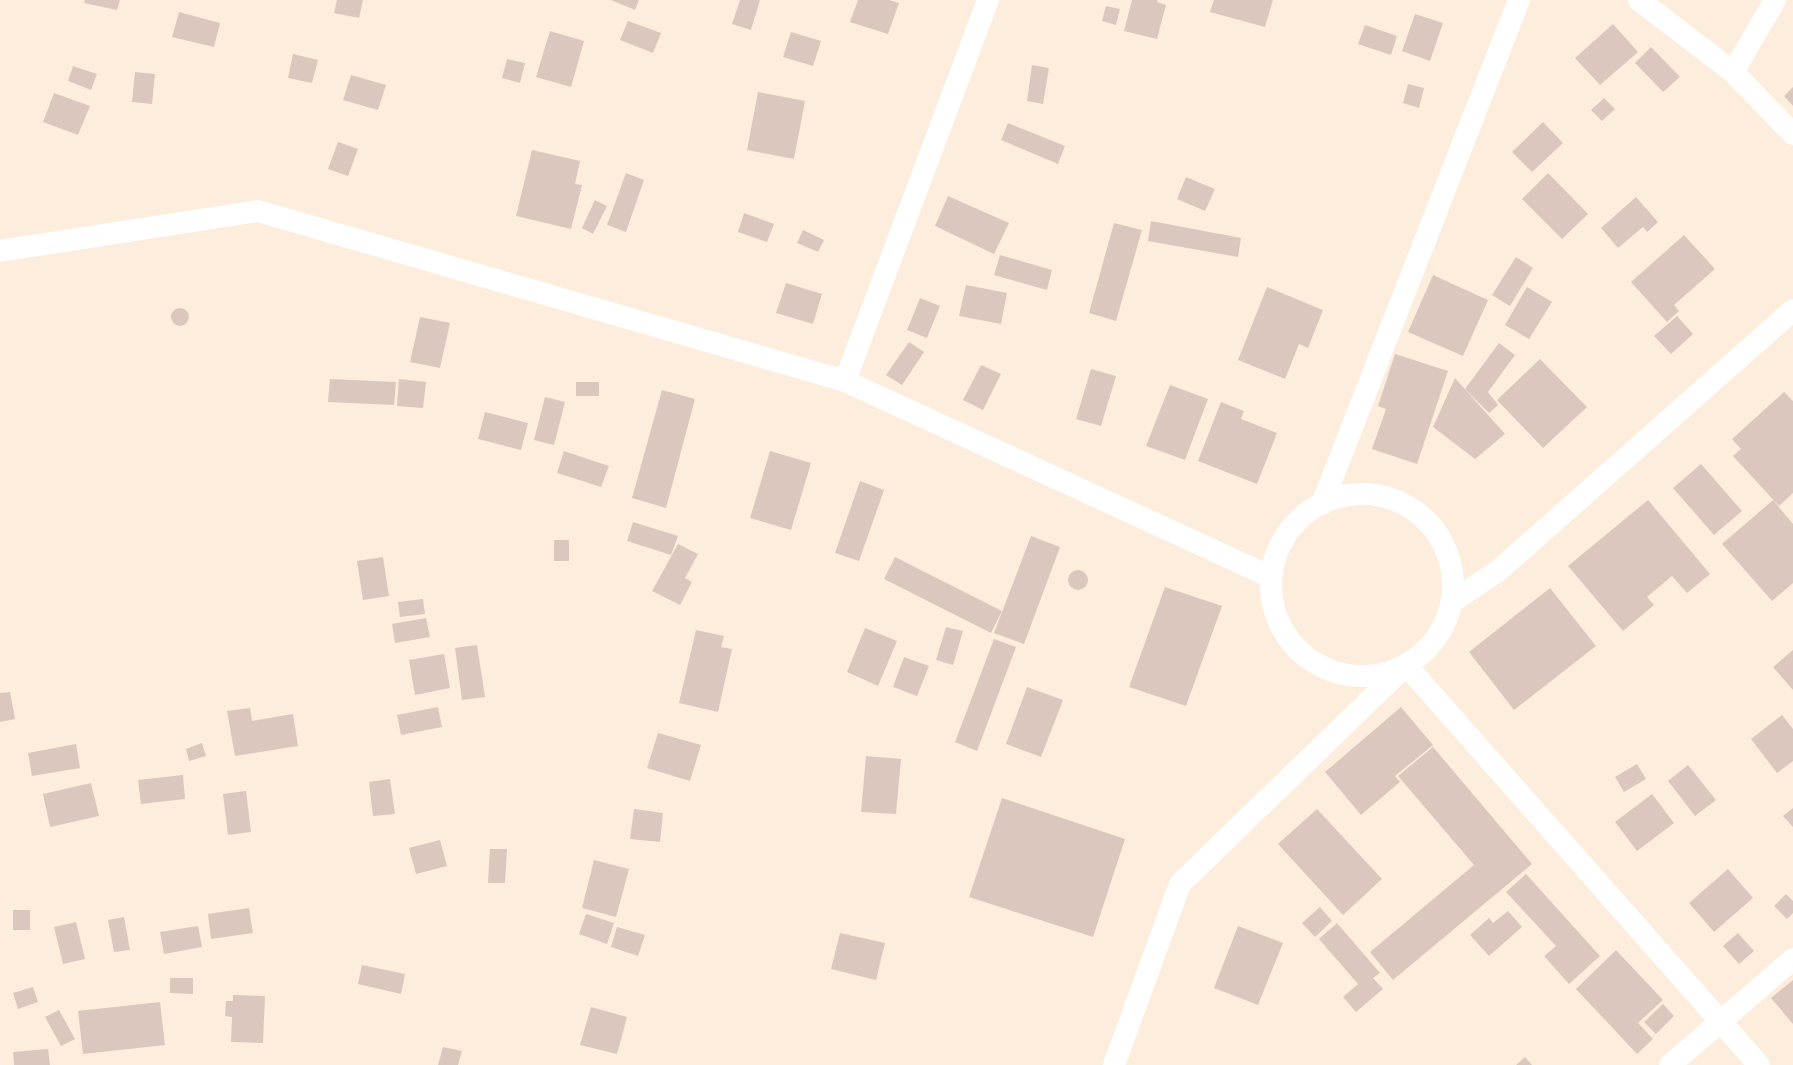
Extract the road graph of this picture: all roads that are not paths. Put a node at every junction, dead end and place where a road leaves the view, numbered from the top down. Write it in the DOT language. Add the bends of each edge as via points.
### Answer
graph roads {
  1 [pos="988,0"];
  2 [pos="1519,0"];
  3 [pos="1639,0"];
  4 [pos="1775,0"];
  5 [pos="1733,72"];
  6 [pos="1793,134"];
  7 [pos="0,251"];
  8 [pos="1793,310"];
  9 [pos="845,381"];
  10 [pos="1322,504"];
  11 [pos="1271,577"];
  12 [pos="1453,601"];
  13 [pos="1406,665"];
  14 [pos="1793,959"];
  15 [pos="1720,1021"];
  16 [pos="1114,1065"];
  17 [pos="1670,1065"];
  18 [pos="1759,1065"];
  1 -- 9 [label="street"];
  2 -- 10 [label="street"];
  3 -- 5 [label="street"];
  4 -- 5 [label="street"];
  5 -- 6 [label="street"];
  7 -- 9 [label="street" via="258,211"];
  8 -- 12 [label="street" via="1498,571"];
  9 -- 11 [label="street"];
  10 -- 11 [label="street" via="1297,522 1279,547"];
  10 -- 12 [label="street" via="1350,495 1379,495 1406,504 1429,522 1445,545 1454,572"];
  11 -- 13 [label="street" via="1273,605 1283,631 1301,653 1324,668 1352,676 1380,675"];
  12 -- 13 [label="street" via="1437,638"];
  13 -- 15 [label="street"];
  13 -- 16 [label="street" via="1180,884"];
  14 -- 15 [label="street"];
  15 -- 17 [label="street"];
  15 -- 18 [label="street"];
}
